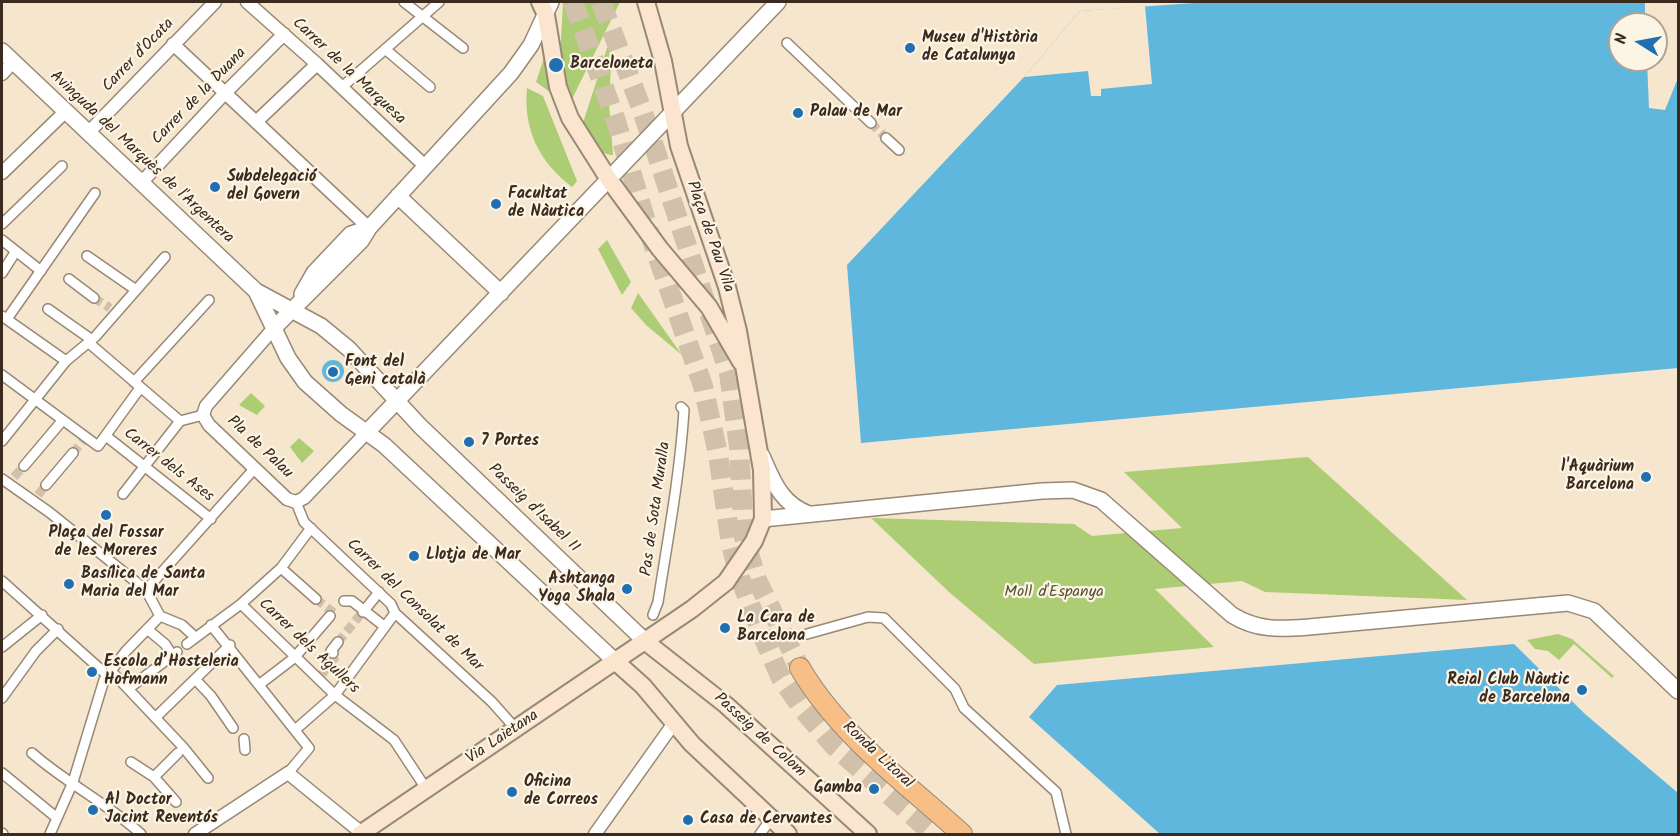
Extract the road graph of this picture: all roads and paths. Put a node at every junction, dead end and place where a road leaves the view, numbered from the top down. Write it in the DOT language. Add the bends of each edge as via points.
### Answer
graph roads {
  1 [pos="215,2"];
  2 [pos="247,2"];
  3 [pos="404,2"];
  4 [pos="440,2"];
  5 [pos="646,2"];
  6 [pos="778,2"];
  7 [pos="546,6"];
  8 [pos="425,16"];
  9 [pos="284,34"];
  10 [pos="787,43"];
  11 [pos="172,44"];
  12 [pos="463,48"];
  13 [pos="385,49"];
  14 [pos="2,51"];
  15 [pos="13,62"];
  16 [pos="318,64"];
  17 [pos="2,74"];
  18 [pos="342,87"];
  19 [pos="429,87"];
  20 [pos="224,94"];
  21 [pos="66,111"];
  22 [pos="672,112"];
  23 [pos="256,122"];
  24 [pos="871,123"];
  25 [pos="88,133"];
  26 [pos="886,138"];
  27 [pos="899,150"];
  28 [pos="62,166"];
  29 [pos="425,166"];
  30 [pos="2,173"];
  31 [pos="608,178"];
  32 [pos="141,183"];
  33 [pos="95,193"];
  34 [pos="398,196"];
  35 [pos="2,224"];
  36 [pos="369,228"];
  37 [pos="2,240"];
  38 [pos="16,251"];
  39 [pos="87,256"];
  40 [pos="165,257"];
  41 [pos="41,271"];
  42 [pos="2,273"];
  43 [pos="69,279"];
  44 [pos="136,290"];
  45 [pos="256,291"];
  46 [pos="501,293"];
  47 [pos="94,298"];
  48 [pos="209,300"];
  49 [pos="48,309"];
  50 [pos="293,309"];
  51 [pos="4,317"];
  52 [pos="274,328"];
  53 [pos="92,340"];
  54 [pos="66,361"];
  55 [pos="742,362"];
  56 [pos="3,380"];
  57 [pos="137,385"];
  58 [pos="35,400"];
  59 [pos="395,402"];
  60 [pos="681,407"];
  61 [pos="203,415"];
  62 [pos="62,421"];
  63 [pos="180,421"];
  64 [pos="368,430"];
  65 [pos="106,436"];
  66 [pos="2,441"];
  67 [pos="760,452"];
  68 [pos="73,453"];
  69 [pos="24,466"];
  70 [pos="143,466"];
  71 [pos="255,468"];
  72 [pos="8,480"];
  73 [pos="46,485"];
  74 [pos="123,494"];
  75 [pos="296,502"];
  76 [pos="809,513"];
  77 [pos="211,519"];
  78 [pos="762,519"];
  79 [pos="311,528"];
  80 [pos="281,568"];
  81 [pos="2,581"];
  82 [pos="379,592"];
  83 [pos="148,593"];
  84 [pos="316,599"];
  85 [pos="344,601"];
  86 [pos="241,604"];
  87 [pos="363,612"];
  88 [pos="395,613"];
  89 [pos="42,615"];
  90 [pos="653,615"];
  91 [pos="160,616"];
  92 [pos="330,616"];
  93 [pos="212,625"];
  94 [pos="384,626"];
  95 [pos="58,629"];
  96 [pos="147,629"];
  97 [pos="807,634"];
  98 [pos="195,637"];
  99 [pos="338,642"];
  100 [pos="646,642"];
  101 [pos="187,644"];
  102 [pos="230,645"];
  103 [pos="2,646"];
  104 [pos="333,653"];
  105 [pos="294,658"];
  106 [pos="615,661"];
  107 [pos="800,668"];
  108 [pos="109,677"];
  109 [pos="195,680"];
  110 [pos="260,684"];
  111 [pos="128,689"];
  112 [pos="1678,691"];
  113 [pos="335,695"];
  114 [pos="2,698"];
  115 [pos="156,717"];
  116 [pos="674,723"];
  117 [pos="233,728"];
  118 [pos="516,729"];
  119 [pos="295,730"];
  120 [pos="244,739"];
  121 [pos="245,750"];
  122 [pos="32,753"];
  123 [pos="178,753"];
  124 [pos="131,762"];
  125 [pos="2,773"];
  126 [pos="288,773"];
  127 [pos="154,777"];
  128 [pos="208,778"];
  129 [pos="73,782"];
  130 [pos="427,790"];
  131 [pos="176,802"];
  132 [pos="57,818"];
  133 [pos="771,819"];
  134 [pos="50,834"];
  135 [pos="141,834"];
  136 [pos="195,834"];
  137 [pos="362,834"];
  138 [pos="595,834"];
  139 [pos="760,834"];
  140 [pos="788,834"];
  141 [pos="868,834"];
  142 [pos="962,834"];
  143 [pos="1066,834"];
  1 -- 11 [label="street, Carrer d'Ocata"];
  2 -- 9 [label="street, Carrer de la Marquesa"];
  3 -- 8 [label="street"];
  4 -- 8 [label="street"];
  5 -- 22 [label="main road, Plaça de Pau Vila" via="659,42"];
  6 -- 22 [label="street"];
  7 -- 29 [label="street, Pla de Palau" via="531,45 511,73"];
  7 -- 31 [label="main road, Plaça de Pau Vila" via="558,87 570,118"];
  8 -- 12 [label="street"];
  8 -- 13 [label="street"];
  9 -- 16 [label="street, Carrer de la Marquesa"];
  9 -- 20 [label="street, Carrer de la Duana"];
  10 -- 24 [label="street"];
  11 -- 20 [label="street"];
  11 -- 25 [label="street, Carrer d'Ocata"];
  13 -- 18 [label="street"];
  13 -- 19 [label="street"];
  14 -- 15 [label="street, Avinguda del Marquès de l'Argentera"];
  15 -- 17 [label="street"];
  15 -- 21 [label="street, Avinguda del Marquès de l'Argentera"];
  16 -- 18 [label="street, Carrer de la Marquesa"];
  16 -- 23 [label="street"];
  18 -- 29 [label="street, Carrer de la Marquesa"];
  20 -- 23 [label="street"];
  20 -- 32 [label="street, Carrer de la Duana"];
  21 -- 25 [label="street, Avinguda del Marquès de l'Argentera"];
  21 -- 30 [label="street"];
  22 -- 31 [label="street"];
  22 -- 55 [label="main road, Plaça de Pau Vila" via="683,160 727,287"];
  23 -- 36 [label="street"];
  25 -- 32 [label="street, Avinguda del Marquès de l'Argentera"];
  26 -- 27 [label="street"];
  28 -- 35 [label="street"];
  29 -- 34 [label="street, Pla de Palau"];
  31 -- 46 [label="street, Pla de Palau"];
  31 -- 55 [label="main road, Plaça de Pau Vila" via="709,307"];
  32 -- 45 [label="street, Avinguda del Marquès de l'Argentera"];
  33 -- 41 [label="street"];
  34 -- 36 [label="street, Pla de Palau"];
  34 -- 46 [label="street"];
  36 -- 50 [label="street, Pla de Palau" via="361,241"];
  37 -- 38 [label="street"];
  38 -- 41 [label="street"];
  38 -- 42 [label="street"];
  39 -- 44 [label="street"];
  40 -- 44 [label="street"];
  41 -- 51 [label="street"];
  43 -- 47 [label="street"];
  44 -- 53 [label="street" via="113,311"];
  45 -- 50 [label="street, Avinguda del Marquès de l'Argentera"];
  45 -- 52 [label="street, Avinguda del Marquès de l'Argentera"];
  46 -- 59 [label="street, Pla de Palau"];
  48 -- 57 [label="street"];
  49 -- 53 [label="street"];
  50 -- 52 [label="street, Pla de Palau"];
  50 -- 59 [label="street, Avinguda del Marquès de l'Argentera" via="349,349"];
  51 -- 54 [label="street"];
  52 -- 61 [label="street, Pla de Palau" via="206,406"];
  52 -- 64 [label="street, Avinguda del Marquès de l'Argentera" via="288,358 305,381 341,414"];
  53 -- 54 [label="street"];
  53 -- 57 [label="street"];
  54 -- 58 [label="street"];
  55 -- 67 [label="main road, Plaça de Pau Vila"];
  56 -- 58 [label="street"];
  57 -- 63 [label="street"];
  57 -- 65 [label="street" via="129,404"];
  58 -- 62 [label="street"];
  58 -- 66 [label="street"];
  59 -- 64 [label="street, Pla de Palau"];
  59 -- 100 [label="street, Passeig d'Isabel II"];
  60 -- 90 [label="street, Pas de Sota Muralla" via="682,440 673,512"];
  61 -- 63 [label="street"];
  61 -- 71 [label="street, Pla de Palau"];
  62 -- 65 [label="street" via="98,446"];
  62 -- 69 [label="street"];
  63 -- 70 [label="street"];
  64 -- 75 [label="street, Pla de Palau"];
  64 -- 106 [label="street"];
  65 -- 70 [label="street, Carrer dels Ases"];
  67 -- 76 [label="street" via="782,497"];
  67 -- 78 [label="main road, Plaça de Pau Vila"];
  68 -- 73 [label="street"];
  70 -- 74 [label="street"];
  70 -- 77 [label="street, Carrer dels Ases"];
  71 -- 75 [label="street, Pla de Palau" via="287,499"];
  71 -- 77 [label="street"];
  72 -- 83 [label="street"];
  75 -- 79 [label="street, Carrer del Consolat de Mar" via="302,519"];
  76 -- 78 [label="street"];
  76 -- 112 [label="street" via="1042,490 1083,492 1109,506 1232,615 1256,627 1309,627 1568,603 1594,611"];
  77 -- 83 [label="street"];
  78 -- 100 [label="main road, Plaça de Pau Vila" via="754,541 726,582"];
  79 -- 80 [label="street"];
  79 -- 82 [label="street, Carrer del Consolat de Mar"];
  80 -- 84 [label="street"];
  80 -- 86 [label="street"];
  81 -- 89 [label="street"];
  82 -- 87 [label="street"];
  82 -- 88 [label="street, Carrer del Consolat de Mar"];
  83 -- 91 [label="street"];
  85 -- 87 [label="street" via="352,601"];
  86 -- 93 [label="street"];
  86 -- 105 [label="street, Carrer dels Agullers"];
  87 -- 94 [label="street"];
  88 -- 94 [label="street"];
  88 -- 118 [label="street, Carrer del Consolat de Mar"];
  89 -- 95 [label="street"];
  89 -- 103 [label="street"];
  91 -- 96 [label="street"];
  91 -- 98 [label="street" via="182,625"];
  92 -- 105 [label="street"];
  93 -- 98 [label="street"];
  93 -- 102 [label="street"];
  94 -- 113 [label="street"];
  95 -- 108 [label="street"];
  95 -- 114 [label="street" via="36,651"];
  96 -- 108 [label="street"];
  96 -- 111 [label="street" via="175,653"];
  97 -- 143 [label="street" via="868,617 884,618 955,689 964,708 1056,792"];
  98 -- 101 [label="street"];
  99 -- 104 [label="street"];
  100 -- 106 [label="main road, Via Laietana"];
  100 -- 141 [label="main road, Passeig de Colom" via="726,705"];
  102 -- 109 [label="street"];
  102 -- 110 [label="street"];
  105 -- 110 [label="street"];
  105 -- 113 [label="street, Carrer dels Agullers" via="320,677"];
  106 -- 116 [label="main road" via="643,686"];
  106 -- 118 [label="main road, Via Laietana"];
  107 -- 142 [label="highway, Ronda Litoral" via="846,729"];
  108 -- 111 [label="street"];
  108 -- 129 [label="street"];
  109 -- 115 [label="street"];
  109 -- 117 [label="street"];
  110 -- 119 [label="street"];
  111 -- 115 [label="street"];
  113 -- 119 [label="street"];
  113 -- 130 [label="street, Carrer dels Agullers" via="394,740"];
  115 -- 128 [label="street"];
  116 -- 133 [label="main road"];
  116 -- 138 [label="street"];
  118 -- 130 [label="main road, Via Laietana"];
  119 -- 126 [label="street" via="309,748"];
  120 -- 121 [label="street"];
  122 -- 129 [label="street" via="54,773"];
  123 -- 127 [label="street"];
  124 -- 127 [label="street"];
  125 -- 132 [label="street"];
  126 -- 136 [label="street"];
  126 -- 137 [label="street"];
  127 -- 131 [label="street"];
  129 -- 132 [label="street"];
  129 -- 135 [label="street"];
  130 -- 137 [label="main road, Via Laietana"];
  132 -- 134 [label="street"];
  133 -- 139 [label="street"];
  133 -- 140 [label="main road"];
}
